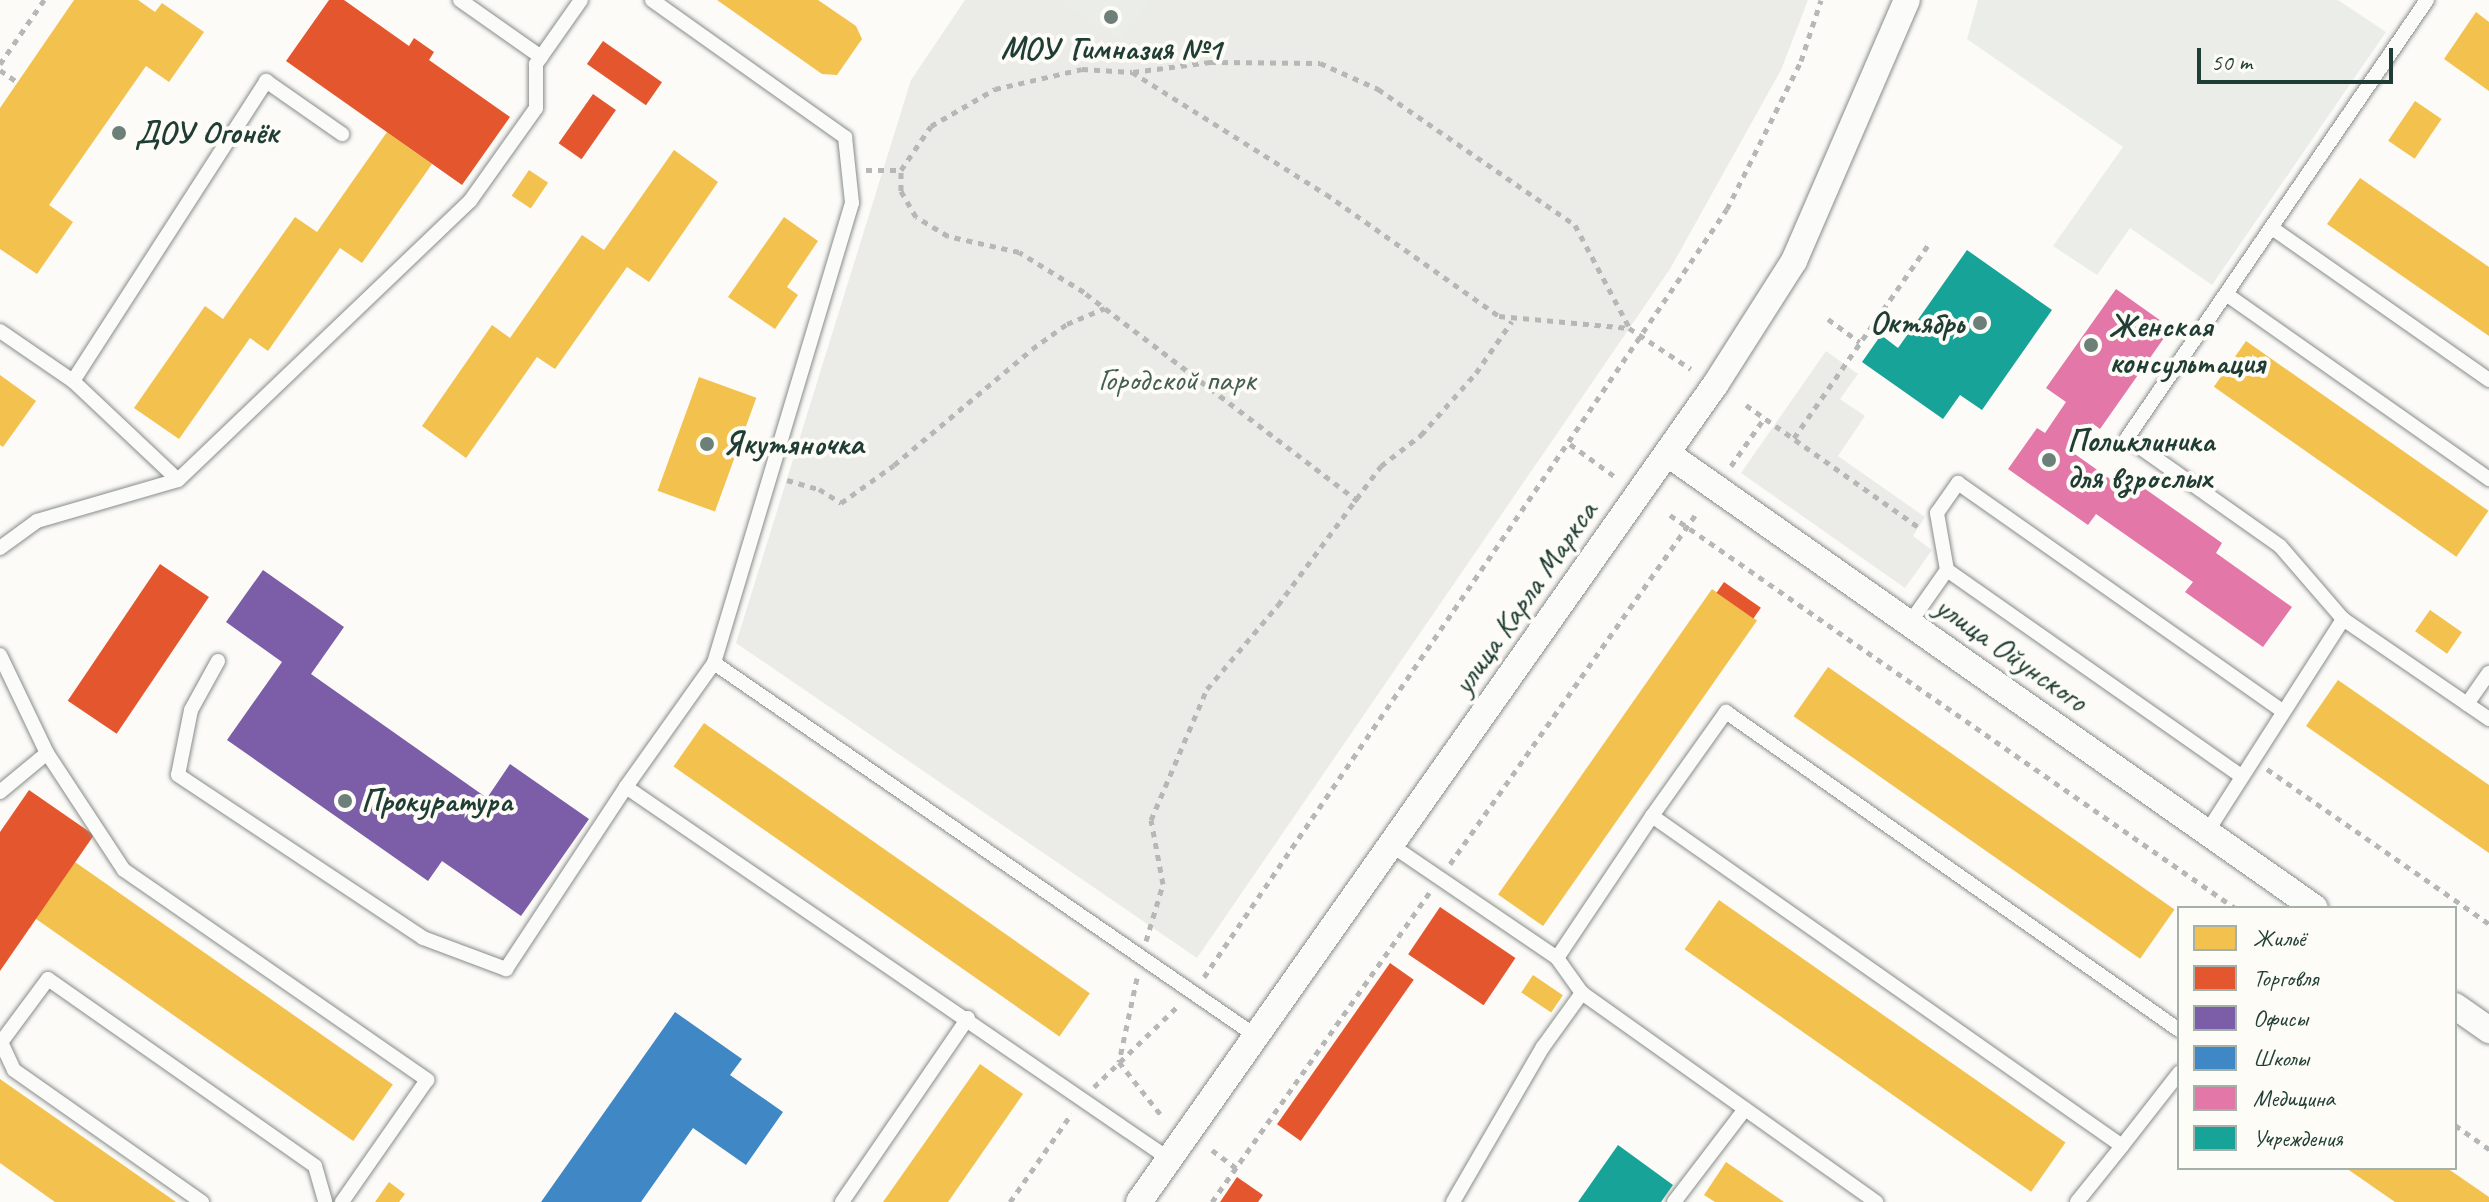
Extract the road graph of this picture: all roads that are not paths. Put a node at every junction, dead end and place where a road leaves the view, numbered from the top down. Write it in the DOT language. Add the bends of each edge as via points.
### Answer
graph roads {
  1 [pos="460,0"];
  2 [pos="581,0"];
  3 [pos="652,0"];
  4 [pos="1907,0"];
  5 [pos="2427,0"];
  6 [pos="541,57"];
  7 [pos="342,134"];
  8 [pos="2272,228"];
  9 [pos="2226,294"];
  10 [pos="0,331"];
  11 [pos="2489,380"];
  12 [pos="73,381"];
  13 [pos="1668,454"];
  14 [pos="2489,479"];
  15 [pos="178,480"];
  16 [pos="0,548"];
  17 [pos="1947,570"];
  18 [pos="2343,619"];
  19 [pos="1909,624"];
  20 [pos="0,655"];
  21 [pos="218,661"];
  22 [pos="714,663"];
  23 [pos="2489,673"];
  24 [pos="2467,704"];
  25 [pos="2281,710"];
  26 [pos="2489,719"];
  27 [pos="47,753"];
  28 [pos="2241,776"];
  29 [pos="626,787"];
  30 [pos="0,792"];
  31 [pos="1652,816"];
  32 [pos="2207,832"];
  33 [pos="1391,845"];
  34 [pos="2311,906"];
  35 [pos="1557,958"];
  36 [pos="1582,993"];
  37 [pos="2457,1007"];
  38 [pos="968,1018"];
  39 [pos="2177,1029"];
  40 [pos="2489,1030"];
  41 [pos="1256,1036"];
  42 [pos="1,1041"];
  43 [pos="2177,1076"];
  44 [pos="1745,1109"];
  45 [pos="2122,1146"];
  46 [pos="1169,1159"];
  47 [pos="202,1202"];
  48 [pos="325,1202"];
  49 [pos="342,1202"];
  50 [pos="842,1202"];
  51 [pos="1139,1202"];
  52 [pos="1453,1202"];
  53 [pos="1674,1202"];
  54 [pos="1876,1202"];
  55 [pos="2077,1202"];
  1 -- 6 [label="lane"];
  2 -- 6 [label="lane"];
  3 -- 22 [label="lane" via="845,137 849,170 852,203"];
  4 -- 13 [label="street, улица Карла Маркса" via="1794,261"];
  5 -- 8 [label="lane"];
  6 -- 15 [label="lane" via="536,64 536,108 470,201"];
  7 -- 12 [label="lane" via="266,81"];
  8 -- 9 [label="lane"];
  8 -- 11 [label="lane"];
  9 -- 14 [label="lane"];
  9 -- 18 [label="lane" via="2127,438 2280,546"];
  10 -- 12 [label="lane"];
  12 -- 15 [label="lane"];
  13 -- 19 [label="street, улица Ойунского"];
  13 -- 33 [label="street, улица Карла Маркса"];
  15 -- 16 [label="lane" via="37,521"];
  17 -- 19 [label="lane"];
  17 -- 25 [label="lane" via="1937,513 1958,483"];
  17 -- 28 [label="lane"];
  18 -- 24 [label="lane"];
  18 -- 25 [label="lane"];
  19 -- 32 [label="street, улица Ойунского"];
  20 -- 27 [label="lane"];
  21 -- 29 [label="lane" via="191,710 178,775 423,938 506,969"];
  22 -- 29 [label="lane"];
  22 -- 41 [label="lane"];
  23 -- 24 [label="lane"];
  24 -- 26 [label="lane"];
  25 -- 28 [label="lane"];
  27 -- 30 [label="lane"];
  27 -- 49 [label="lane" via="124,870 427,1080"];
  28 -- 32 [label="lane"];
  29 -- 38 [label="lane"];
  31 -- 35 [label="lane"];
  31 -- 39 [label="lane" via="1726,712"];
  31 -- 45 [label="lane"];
  32 -- 34 [label="street, улица Ойунского"];
  33 -- 35 [label="lane"];
  33 -- 41 [label="street, улица Карла Маркса"];
  35 -- 36 [label="lane"];
  36 -- 44 [label="lane"];
  36 -- 52 [label="lane" via="1543,1047"];
  37 -- 40 [label="street"];
  38 -- 46 [label="lane"];
  38 -- 50 [label="lane"];
  41 -- 46 [label="street, улица Карла Маркса"];
  42 -- 47 [label="lane" via="14,1070"];
  42 -- 48 [label="lane" via="48,979 315,1166"];
  43 -- 45 [label="lane"];
  44 -- 53 [label="lane"];
  44 -- 54 [label="lane"];
  45 -- 55 [label="lane"];
  46 -- 51 [label="street, улица Карла Маркса"];
}
